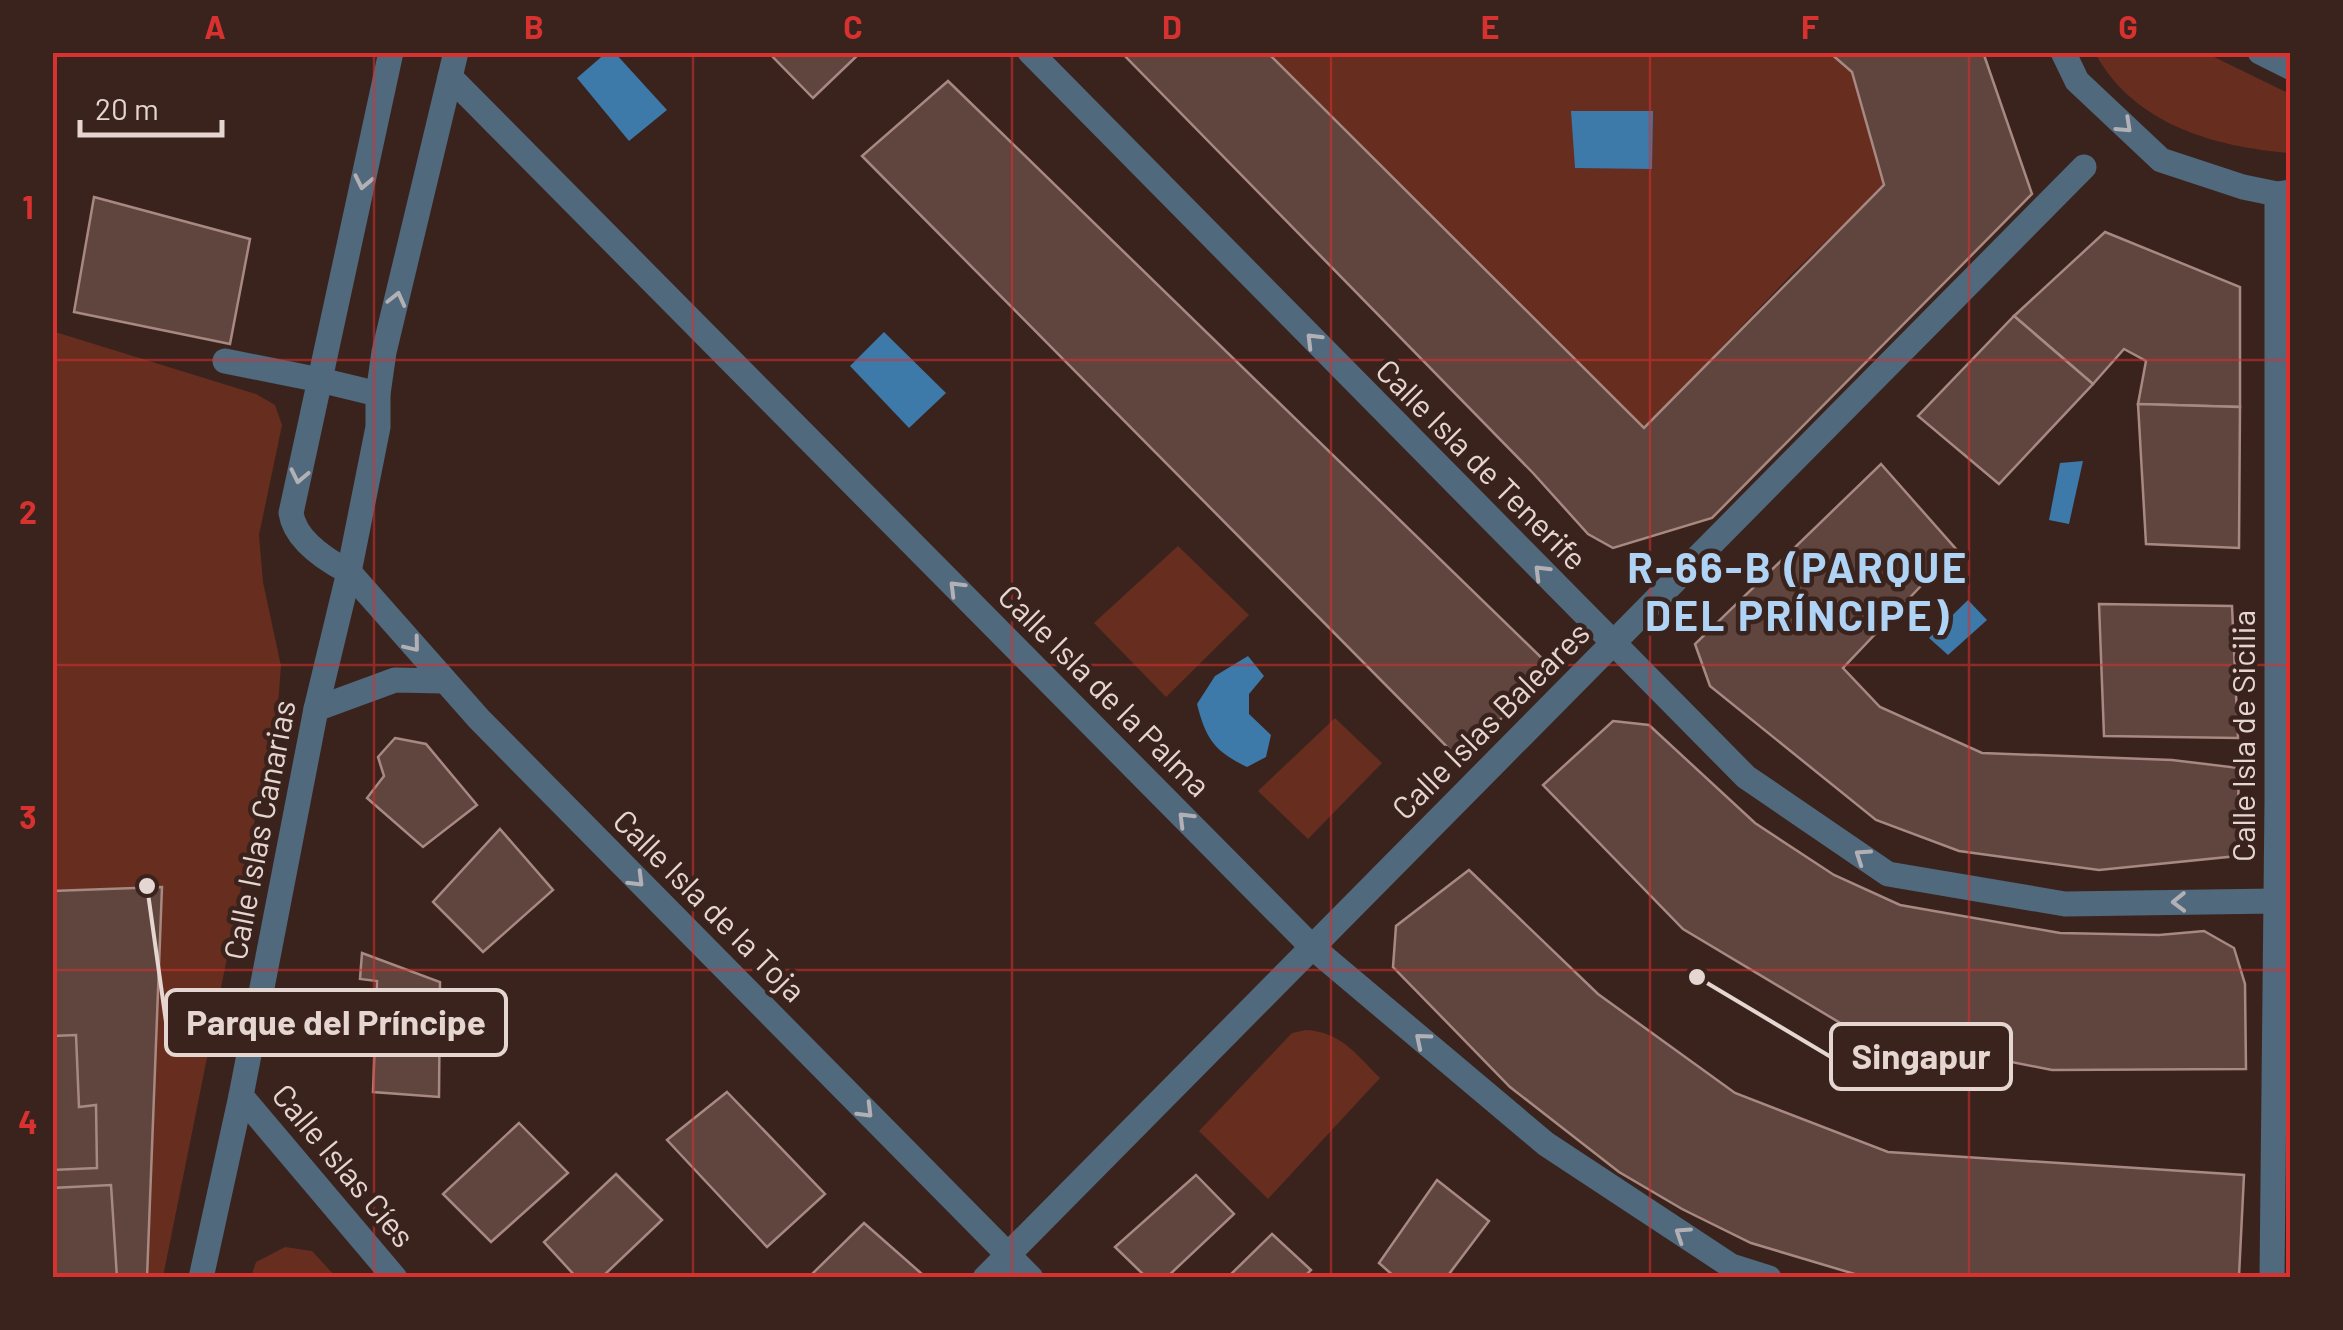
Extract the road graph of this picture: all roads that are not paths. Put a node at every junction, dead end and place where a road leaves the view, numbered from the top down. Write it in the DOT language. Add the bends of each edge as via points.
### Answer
graph roads {
  1 [pos="391,52"];
  2 [pos="1030,52"];
  3 [pos="2063,52"];
  4 [pos="2260,52"];
  5 [pos="453,65"];
  6 [pos="2290,67"];
  7 [pos="2084,168"];
  8 [pos="2284,193"];
  9 [pos="225,361"];
  10 [pos="320,380"];
  11 [pos="378,394"];
  12 [pos="349,572"];
  13 [pos="1612,645"];
  14 [pos="442,681"];
  15 [pos="316,709"];
  16 [pos="2276,901"];
  17 [pos="1312,947"];
  18 [pos="241,1096"];
  19 [pos="1008,1256"];
  20 [pos="201,1278"];
  21 [pos="395,1278"];
  22 [pos="985,1278"];
  23 [pos="1031,1278"];
  24 [pos="1768,1278"];
  25 [pos="2272,1278"];
  1 -- 10 [label="street, one-way"];
  13 -- 2 [label="street, Calle Isla de Tenerife, one-way"];
  3 -- 8 [label="street, one-way" via="2077,82 2161,160 2244,188"];
  4 -- 6 [label="street"];
  11 -- 5 [label="street, Calle Islas Canarias, one-way"];
  17 -- 5 [label="street, Calle Isla de la Palma, one-way"];
  7 -- 13 [label="street, Calle Islas Baleares"];
  8 -- 16 [label="street, Calle Isla de Sicilia"];
  9 -- 10 [label="street"];
  10 -- 11 [label="street"];
  10 -- 12 [label="street, one-way" via="290,513 293,526"];
  11 -- 12 [label="street, Calle Islas Canarias" via="378,427"];
  12 -- 14 [label="street, Calle Isla de la Toja, one-way"];
  12 -- 15 [label="street, Calle Islas Canarias"];
  16 -- 13 [label="street, Calle Isla de Tenerife, one-way" via="2065,904 1888,874 1746,776"];
  13 -- 17 [label="street, Calle Islas Baleares"];
  14 -- 15 [label="street" via="395,680"];
  14 -- 19 [label="street, Calle Isla de la Toja, one-way"];
  15 -- 18 [label="street, Calle Islas Canarias"];
  16 -- 25 [label="street, Calle Isla de Sicilia"];
  17 -- 19 [label="street, Calle Islas Baleares"];
  24 -- 17 [label="street, Calle Isla de la Palma, one-way" via="1731,1266 1546,1144"];
  18 -- 20 [label="street, Calle Islas Canarias"];
  18 -- 21 [label="street, Calle Islas Cíes"];
  19 -- 22 [label="street, Calle Islas Baleares"];
  19 -- 23 [label="street, Calle Isla de la Toja"];
}
